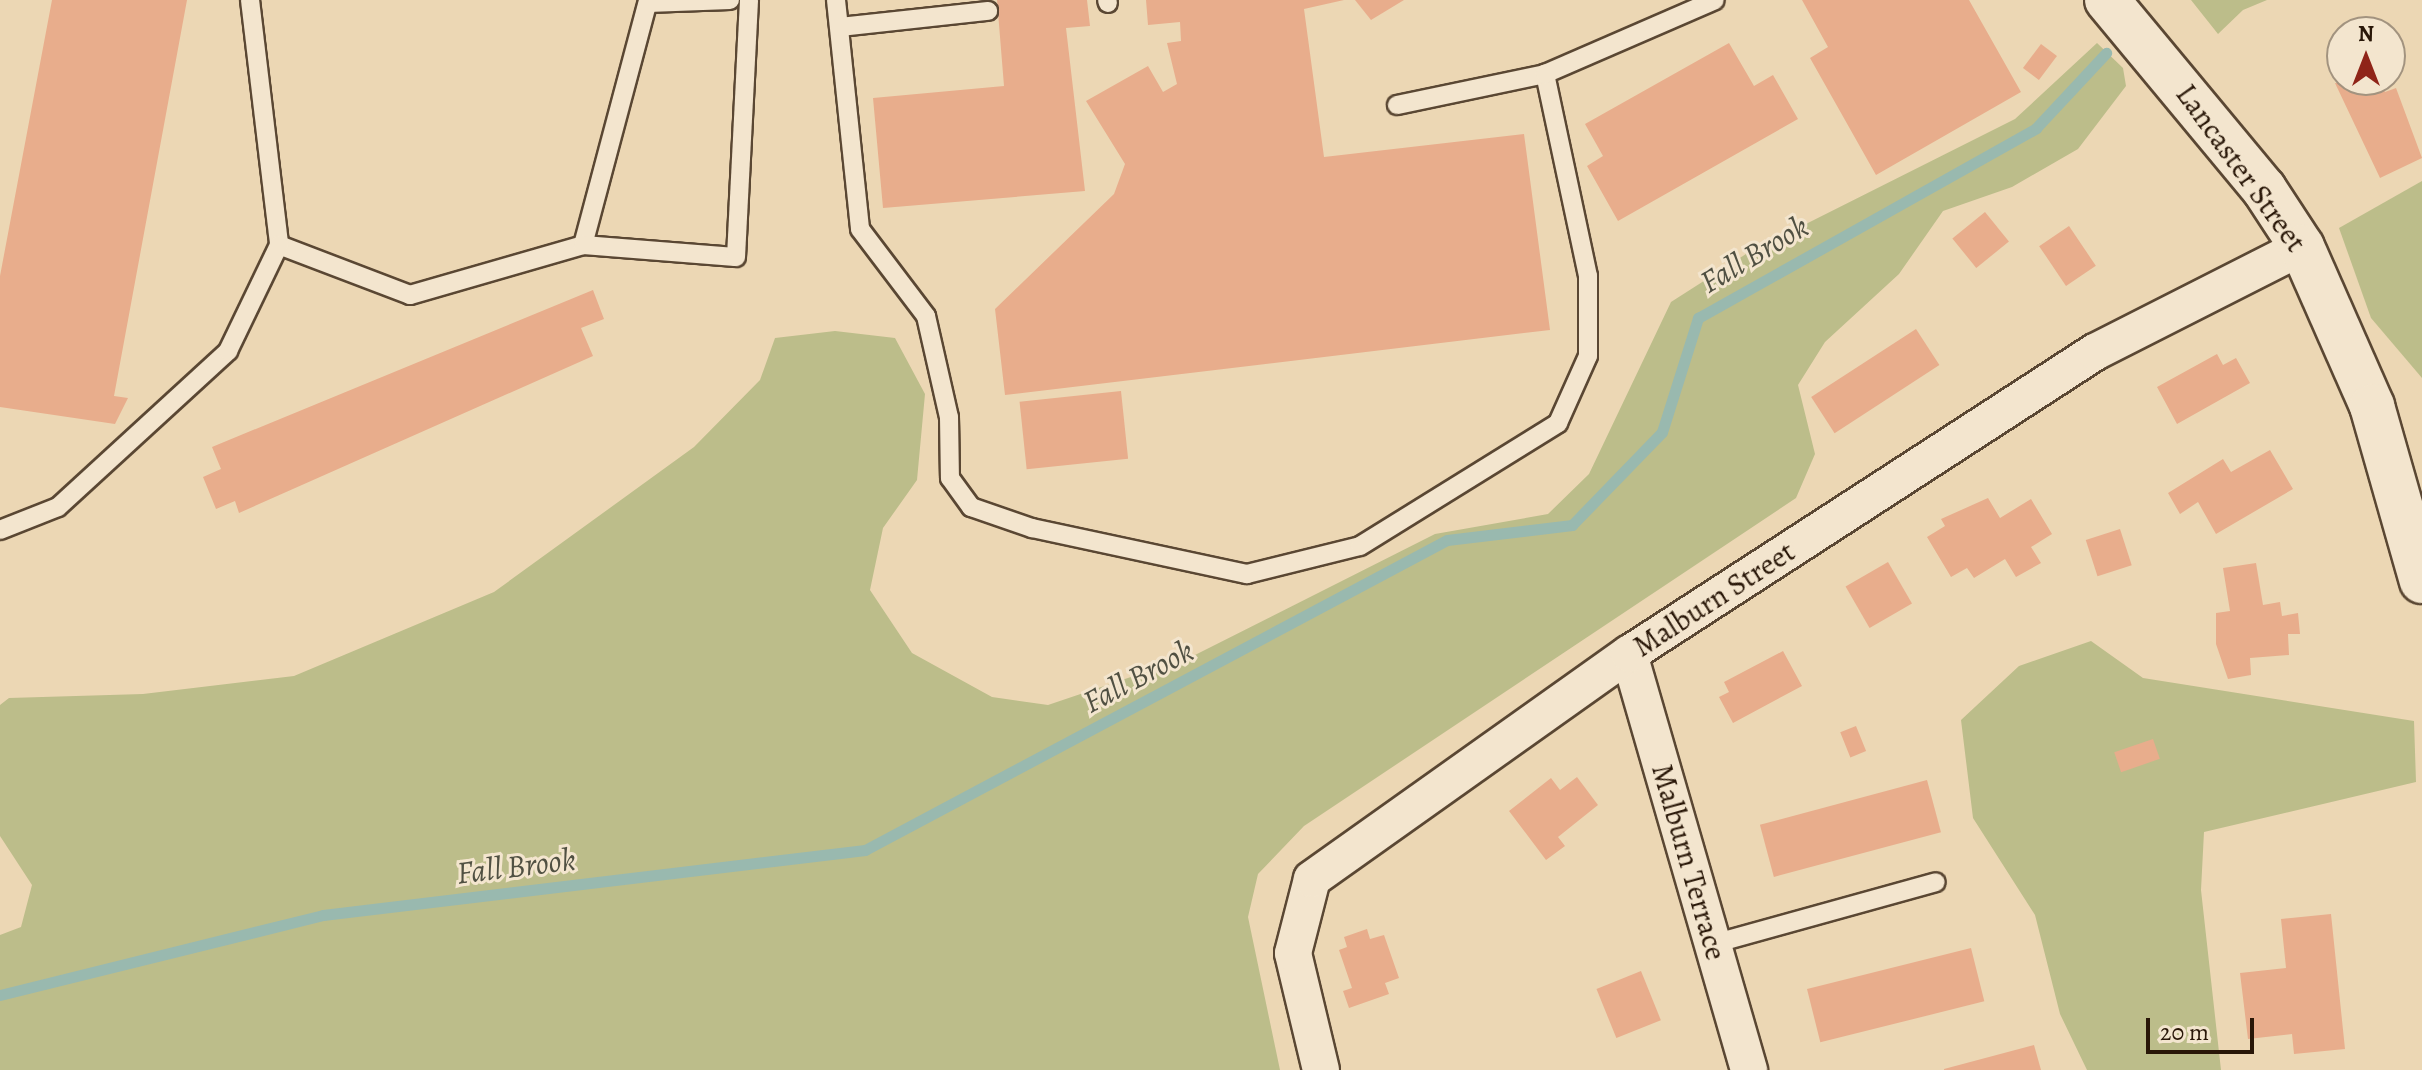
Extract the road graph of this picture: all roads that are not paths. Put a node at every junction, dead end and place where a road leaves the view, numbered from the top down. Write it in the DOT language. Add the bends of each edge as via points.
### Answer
graph roads {
  1 [pos="250,0"];
  2 [pos="730,0"];
  3 [pos="749,0"];
  4 [pos="836,0"];
  5 [pos="1715,0"];
  6 [pos="2107,0"];
  7 [pos="648,2"];
  8 [pos="988,11"];
  9 [pos="840,27"];
  10 [pos="1545,74"];
  11 [pos="1397,105"];
  12 [pos="279,245"];
  13 [pos="583,245"];
  14 [pos="2302,247"];
  15 [pos="0,530"];
  16 [pos="2422,581"];
  17 [pos="1629,654"];
  18 [pos="1936,882"];
  19 [pos="1713,944"];
  20 [pos="1321,1070"];
  21 [pos="1749,1070"];
  1 -- 12 [label="lane"];
  2 -- 7 [label="lane"];
  3 -- 13 [label="lane" via="736,257"];
  4 -- 9 [label="lane"];
  5 -- 10 [label="lane"];
  6 -- 14 [label="main road, Lancaster Street" via="2264,189"];
  7 -- 13 [label="lane"];
  8 -- 9 [label="lane"];
  9 -- 10 [label="lane" via="860,229 926,316 949,417 950,478 971,507 1032,528 1247,574 1360,546 1558,423 1588,356 1588,276"];
  10 -- 11 [label="lane"];
  12 -- 13 [label="lane" via="410,295"];
  12 -- 15 [label="lane" via="228,351 58,507"];
  14 -- 16 [label="main road, Lancaster Street" via="2372,406"];
  14 -- 17 [label="street, Malburn Street" via="2095,352"];
  17 -- 19 [label="street, Malburn Terrace"];
  17 -- 20 [label="street, Malburn Street" via="1312,879 1293,953"];
  18 -- 19 [label="lane"];
  19 -- 21 [label="street, Malburn Terrace"];
}
